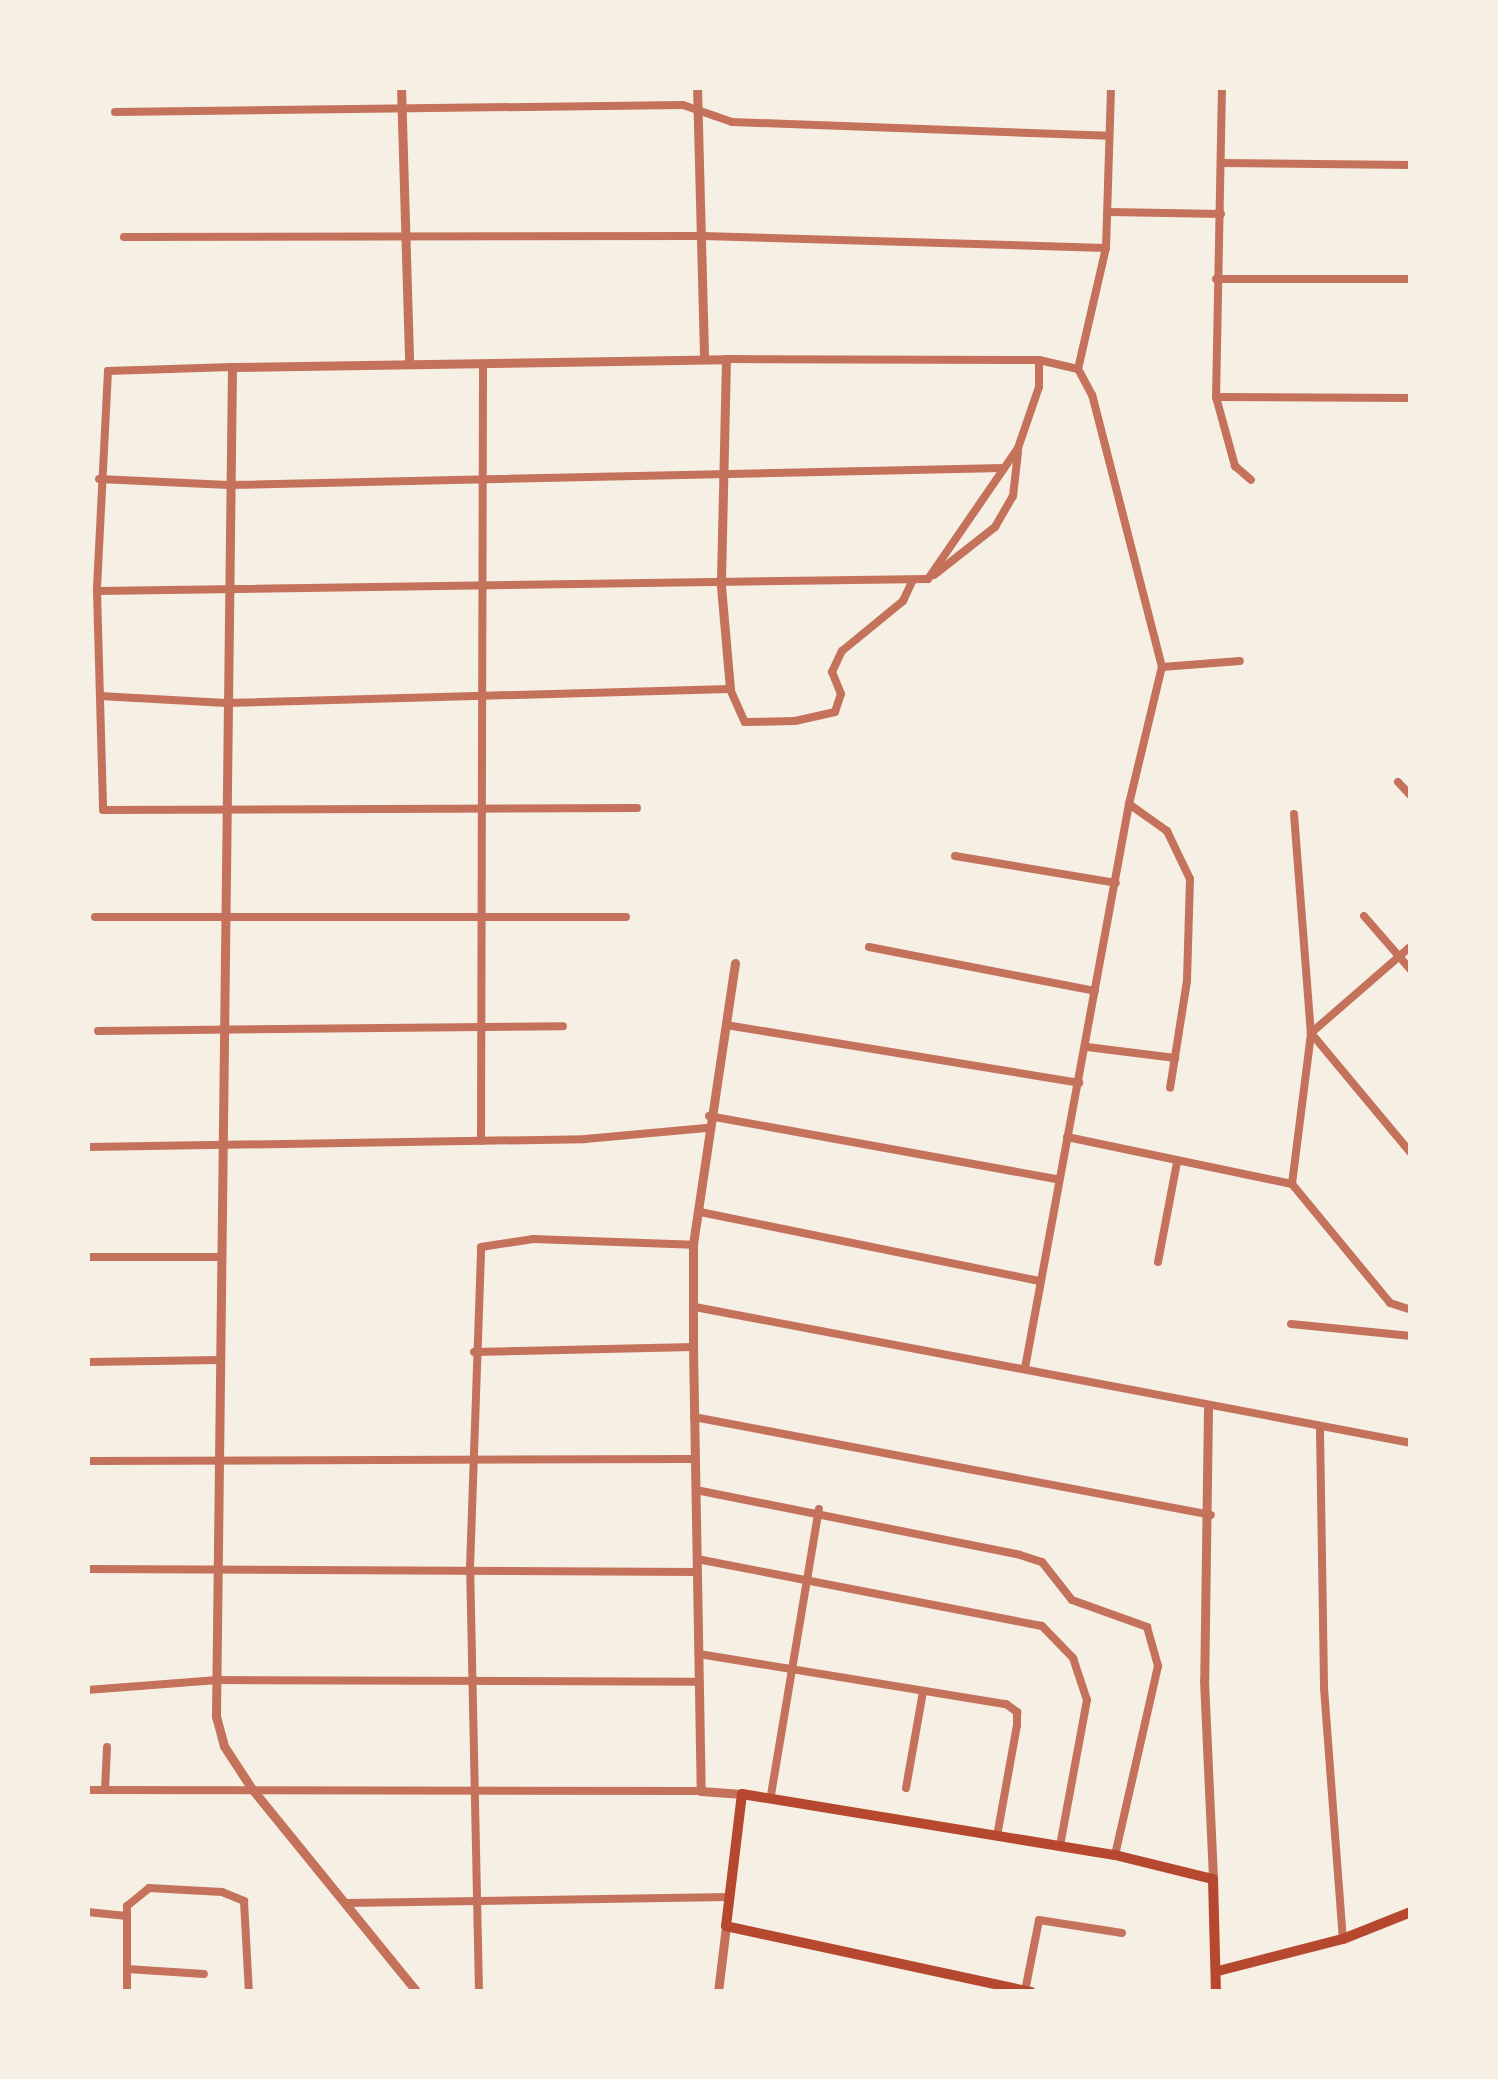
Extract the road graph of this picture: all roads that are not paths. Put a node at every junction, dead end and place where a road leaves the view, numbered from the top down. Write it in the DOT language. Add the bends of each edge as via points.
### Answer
graph roads {
  1 [pos="401,87"];
  2 [pos="698,87"];
  3 [pos="1111,87"];
  4 [pos="1222,87"];
  5 [pos="402,106"];
  6 [pos="698,111"];
  7 [pos="115,112"];
  8 [pos="1109,136"];
  9 [pos="1222,164"];
  10 [pos="1411,165"];
  11 [pos="1109,212"];
  12 [pos="1221,214"];
  13 [pos="406,235"];
  14 [pos="703,236"];
  15 [pos="124,237"];
  16 [pos="1106,248"];
  17 [pos="1216,279"];
  18 [pos="1411,279"];
  19 [pos="726,358"];
  20 [pos="704,359"];
  21 [pos="1039,361"];
  22 [pos="409,364"];
  23 [pos="483,364"];
  24 [pos="232,367"];
  25 [pos="1078,369"];
  26 [pos="1216,397"];
  27 [pos="1411,398"];
  28 [pos="1018,448"];
  29 [pos="1004,468"];
  30 [pos="724,475"];
  31 [pos="99,479"];
  32 [pos="484,479"];
  33 [pos="1251,480"];
  34 [pos="229,485"];
  35 [pos="928,579"];
  36 [pos="913,580"];
  37 [pos="721,586"];
  38 [pos="484,587"];
  39 [pos="98,591"];
  40 [pos="228,591"];
  41 [pos="1240,661"];
  42 [pos="1162,667"];
  43 [pos="730,689"];
  44 [pos="100,696"];
  45 [pos="482,698"];
  46 [pos="226,703"];
  47 [pos="1398,782"];
  48 [pos="1411,796"];
  49 [pos="1129,804"];
  50 [pos="482,807"];
  51 [pos="638,808"];
  52 [pos="226,814"];
  53 [pos="1294,814"];
  54 [pos="955,856"];
  55 [pos="1116,883"];
  56 [pos="1364,916"];
  57 [pos="95,917"];
  58 [pos="626,917"];
  59 [pos="485,919"];
  60 [pos="226,921"];
  61 [pos="1411,946"];
  62 [pos="869,947"];
  63 [pos="1401,956"];
  64 [pos="735,963"];
  65 [pos="1411,970"];
  66 [pos="1095,992"];
  67 [pos="726,1025"];
  68 [pos="563,1026"];
  69 [pos="479,1028"];
  70 [pos="226,1030"];
  71 [pos="98,1031"];
  72 [pos="1310,1033"];
  73 [pos="1087,1047"];
  74 [pos="1175,1058"];
  75 [pos="1079,1083"];
  76 [pos="1170,1088"];
  77 [pos="708,1116"];
  78 [pos="707,1129"];
  79 [pos="1066,1137"];
  80 [pos="481,1141"];
  81 [pos="225,1146"];
  82 [pos="88,1147"];
  83 [pos="1411,1153"];
  84 [pos="1177,1162"];
  85 [pos="1058,1179"];
  86 [pos="1292,1184"];
  87 [pos="700,1212"];
  88 [pos="693,1245"];
  89 [pos="87,1257"];
  90 [pos="221,1257"];
  91 [pos="1158,1262"];
  92 [pos="1038,1281"];
  93 [pos="695,1306"];
  94 [pos="1411,1310"];
  95 [pos="1291,1324"];
  96 [pos="1411,1336"];
  97 [pos="693,1347"];
  98 [pos="474,1352"];
  99 [pos="219,1360"];
  100 [pos="87,1362"];
  101 [pos="1025,1368"];
  102 [pos="1208,1409"];
  103 [pos="694,1417"];
  104 [pos="1320,1430"];
  105 [pos="1411,1443"];
  106 [pos="220,1459"];
  107 [pos="473,1459"];
  108 [pos="695,1459"];
  109 [pos="87,1461"];
  110 [pos="696,1490"];
  111 [pos="819,1509"];
  112 [pos="1211,1515"];
  113 [pos="697,1559"];
  114 [pos="219,1567"];
  115 [pos="470,1568"];
  116 [pos="87,1569"];
  117 [pos="698,1572"];
  118 [pos="809,1579"];
  119 [pos="699,1654"];
  120 [pos="794,1673"];
  121 [pos="218,1680"];
  122 [pos="472,1681"];
  123 [pos="699,1682"];
  124 [pos="87,1690"];
  125 [pos="923,1692"];
  126 [pos="107,1747"];
  127 [pos="906,1788"];
  128 [pos="87,1790"];
  129 [pos="105,1790"];
  130 [pos="252,1790"];
  131 [pos="475,1790"];
  132 [pos="701,1792"];
  133 [pos="742,1794"];
  134 [pos="772,1795"];
  135 [pos="997,1837"];
  136 [pos="1060,1847"];
  137 [pos="1115,1855"];
  138 [pos="1213,1879"];
  139 [pos="729,1897"];
  140 [pos="477,1901"];
  141 [pos="347,1903"];
  142 [pos="87,1912"];
  143 [pos="1411,1912"];
  144 [pos="127,1916"];
  145 [pos="726,1926"];
  146 [pos="1122,1934"];
  147 [pos="1343,1939"];
  148 [pos="127,1970"];
  149 [pos="1218,1971"];
  150 [pos="204,1974"];
  151 [pos="1028,1991"];
  152 [pos="127,1992"];
  153 [pos="250,1992"];
  154 [pos="417,1992"];
  155 [pos="479,1992"];
  156 [pos="718,1992"];
  157 [pos="1216,1992"];
  1 -- 5 [label="street"];
  2 -- 6 [label="street"];
  3 -- 8 [label="street"];
  4 -- 9 [label="street"];
  5 -- 6 [label="street"];
  5 -- 7 [label="street"];
  5 -- 13 [label="street"];
  6 -- 8 [label="street" via="732,122"];
  6 -- 14 [label="street"];
  8 -- 11 [label="street"];
  9 -- 10 [label="street"];
  9 -- 12 [label="street"];
  11 -- 12 [label="street"];
  11 -- 16 [label="street"];
  12 -- 17 [label="street"];
  13 -- 14 [label="street"];
  13 -- 15 [label="street"];
  13 -- 22 [label="street"];
  14 -- 16 [label="street"];
  14 -- 20 [label="street"];
  16 -- 25 [label="street"];
  17 -- 18 [label="street"];
  17 -- 26 [label="street"];
  19 -- 20 [label="street"];
  19 -- 21 [label="street"];
  19 -- 30 [label="street"];
  20 -- 23 [label="street"];
  21 -- 25 [label="street"];
  21 -- 28 [label="street" via="1039,387"];
  22 -- 23 [label="street"];
  22 -- 24 [label="street"];
  23 -- 32 [label="street"];
  24 -- 31 [label="street" via="108,370"];
  24 -- 34 [label="street"];
  25 -- 42 [label="street" via="1092,395"];
  26 -- 27 [label="street"];
  26 -- 33 [label="street" via="1235,466"];
  28 -- 29 [label="street"];
  28 -- 35 [label="street" via="1013,496 995,526"];
  29 -- 30 [label="street"];
  29 -- 35 [label="street"];
  30 -- 32 [label="street"];
  30 -- 37 [label="street"];
  31 -- 34 [label="street"];
  31 -- 39 [label="street"];
  32 -- 34 [label="street"];
  32 -- 38 [label="street"];
  34 -- 40 [label="street"];
  35 -- 36 [label="street"];
  36 -- 37 [label="street"];
  36 -- 43 [label="street" via="903,601 842,651 832,672 841,694 835,712 745,722"];
  37 -- 38 [label="street"];
  37 -- 43 [label="street"];
  38 -- 40 [label="street"];
  38 -- 45 [label="street"];
  39 -- 40 [label="street"];
  39 -- 44 [label="street"];
  40 -- 46 [label="street"];
  41 -- 42 [label="street"];
  42 -- 49 [label="street"];
  43 -- 45 [label="street"];
  44 -- 46 [label="street"];
  44 -- 52 [label="street" via="103,810"];
  45 -- 46 [label="street"];
  45 -- 50 [label="street"];
  46 -- 52 [label="street"];
  47 -- 48 [label="street"];
  49 -- 55 [label="street"];
  49 -- 74 [label="street" via="1167,831 1190,879"];
  50 -- 51 [label="street"];
  50 -- 52 [label="street"];
  50 -- 59 [label="street"];
  52 -- 60 [label="street"];
  53 -- 72 [label="street"];
  54 -- 55 [label="street"];
  55 -- 66 [label="street"];
  56 -- 63 [label="street"];
  57 -- 60 [label="street"];
  58 -- 59 [label="street"];
  59 -- 60 [label="street"];
  59 -- 69 [label="street"];
  60 -- 70 [label="street"];
  61 -- 63 [label="street"];
  62 -- 66 [label="street"];
  63 -- 65 [label="street"];
  63 -- 72 [label="street"];
  64 -- 67 [label="street"];
  66 -- 73 [label="street"];
  67 -- 75 [label="street"];
  67 -- 77 [label="street"];
  68 -- 69 [label="street"];
  69 -- 70 [label="street"];
  69 -- 80 [label="street"];
  70 -- 71 [label="street"];
  70 -- 81 [label="street"];
  72 -- 83 [label="street"];
  72 -- 86 [label="street"];
  73 -- 74 [label="street"];
  73 -- 75 [label="street"];
  74 -- 76 [label="street"];
  75 -- 79 [label="street"];
  77 -- 78 [label="street"];
  77 -- 85 [label="street"];
  78 -- 80 [label="street"];
  78 -- 87 [label="street"];
  79 -- 84 [label="street"];
  79 -- 85 [label="street"];
  80 -- 81 [label="street"];
  81 -- 82 [label="street"];
  81 -- 90 [label="street"];
  84 -- 86 [label="street"];
  84 -- 91 [label="street"];
  85 -- 92 [label="street"];
  86 -- 94 [label="street" via="1390,1303"];
  87 -- 88 [label="street"];
  87 -- 92 [label="street"];
  88 -- 93 [label="street"];
  88 -- 98 [label="street" via="532,1239 481,1247"];
  89 -- 90 [label="street"];
  90 -- 99 [label="street"];
  92 -- 101 [label="street"];
  93 -- 97 [label="street"];
  93 -- 101 [label="street"];
  95 -- 96 [label="street"];
  97 -- 98 [label="street"];
  97 -- 103 [label="street"];
  98 -- 107 [label="street"];
  99 -- 100 [label="street"];
  99 -- 106 [label="street"];
  101 -- 102 [label="street"];
  102 -- 104 [label="street"];
  102 -- 112 [label="street"];
  103 -- 108 [label="street"];
  103 -- 112 [label="street"];
  104 -- 105 [label="street"];
  104 -- 147 [label="street" via="1324,1688"];
  106 -- 107 [label="street"];
  106 -- 109 [label="street"];
  106 -- 114 [label="street"];
  107 -- 108 [label="street"];
  107 -- 115 [label="street"];
  108 -- 110 [label="street"];
  110 -- 111 [label="street"];
  110 -- 113 [label="street"];
  111 -- 118 [label="street"];
  111 -- 137 [label="street" via="1042,1562 1072,1600 1148,1627 1158,1666"];
  112 -- 138 [label="street" via="1204,1679"];
  113 -- 117 [label="street"];
  113 -- 118 [label="street"];
  114 -- 115 [label="street"];
  114 -- 116 [label="street"];
  114 -- 121 [label="street"];
  115 -- 117 [label="street"];
  115 -- 122 [label="street"];
  117 -- 119 [label="street"];
  118 -- 120 [label="street"];
  118 -- 136 [label="street" via="1042,1626 1073,1658 1088,1700"];
  119 -- 120 [label="street"];
  119 -- 123 [label="street"];
  120 -- 125 [label="street"];
  120 -- 134 [label="street"];
  121 -- 122 [label="street"];
  121 -- 124 [label="street"];
  121 -- 130 [label="street" via="224,1747"];
  122 -- 123 [label="street"];
  122 -- 131 [label="street"];
  123 -- 132 [label="street"];
  125 -- 127 [label="street"];
  125 -- 135 [label="street" via="1017,1712"];
  126 -- 129 [label="street"];
  128 -- 129 [label="street"];
  129 -- 130 [label="street"];
  130 -- 131 [label="street"];
  130 -- 141 [label="street"];
  131 -- 132 [label="street"];
  131 -- 140 [label="street"];
  132 -- 133 [label="street"];
  133 -- 134 [label="main road"];
  133 -- 139 [label="main road"];
  134 -- 135 [label="main road"];
  135 -- 136 [label="main road"];
  136 -- 137 [label="main road"];
  137 -- 138 [label="main road"];
  138 -- 149 [label="main road"];
  139 -- 140 [label="street"];
  139 -- 145 [label="main road"];
  140 -- 141 [label="street"];
  140 -- 155 [label="street"];
  141 -- 154 [label="street"];
  142 -- 144 [label="street"];
  143 -- 147 [label="main road"];
  144 -- 148 [label="street"];
  144 -- 153 [label="street" via="135,1892 223,1892 244,1901"];
  145 -- 151 [label="main road"];
  145 -- 156 [label="street"];
  146 -- 151 [label="street" via="1040,1920"];
  147 -- 149 [label="main road"];
  148 -- 150 [label="street"];
  148 -- 152 [label="street"];
  149 -- 157 [label="main road"];
}
